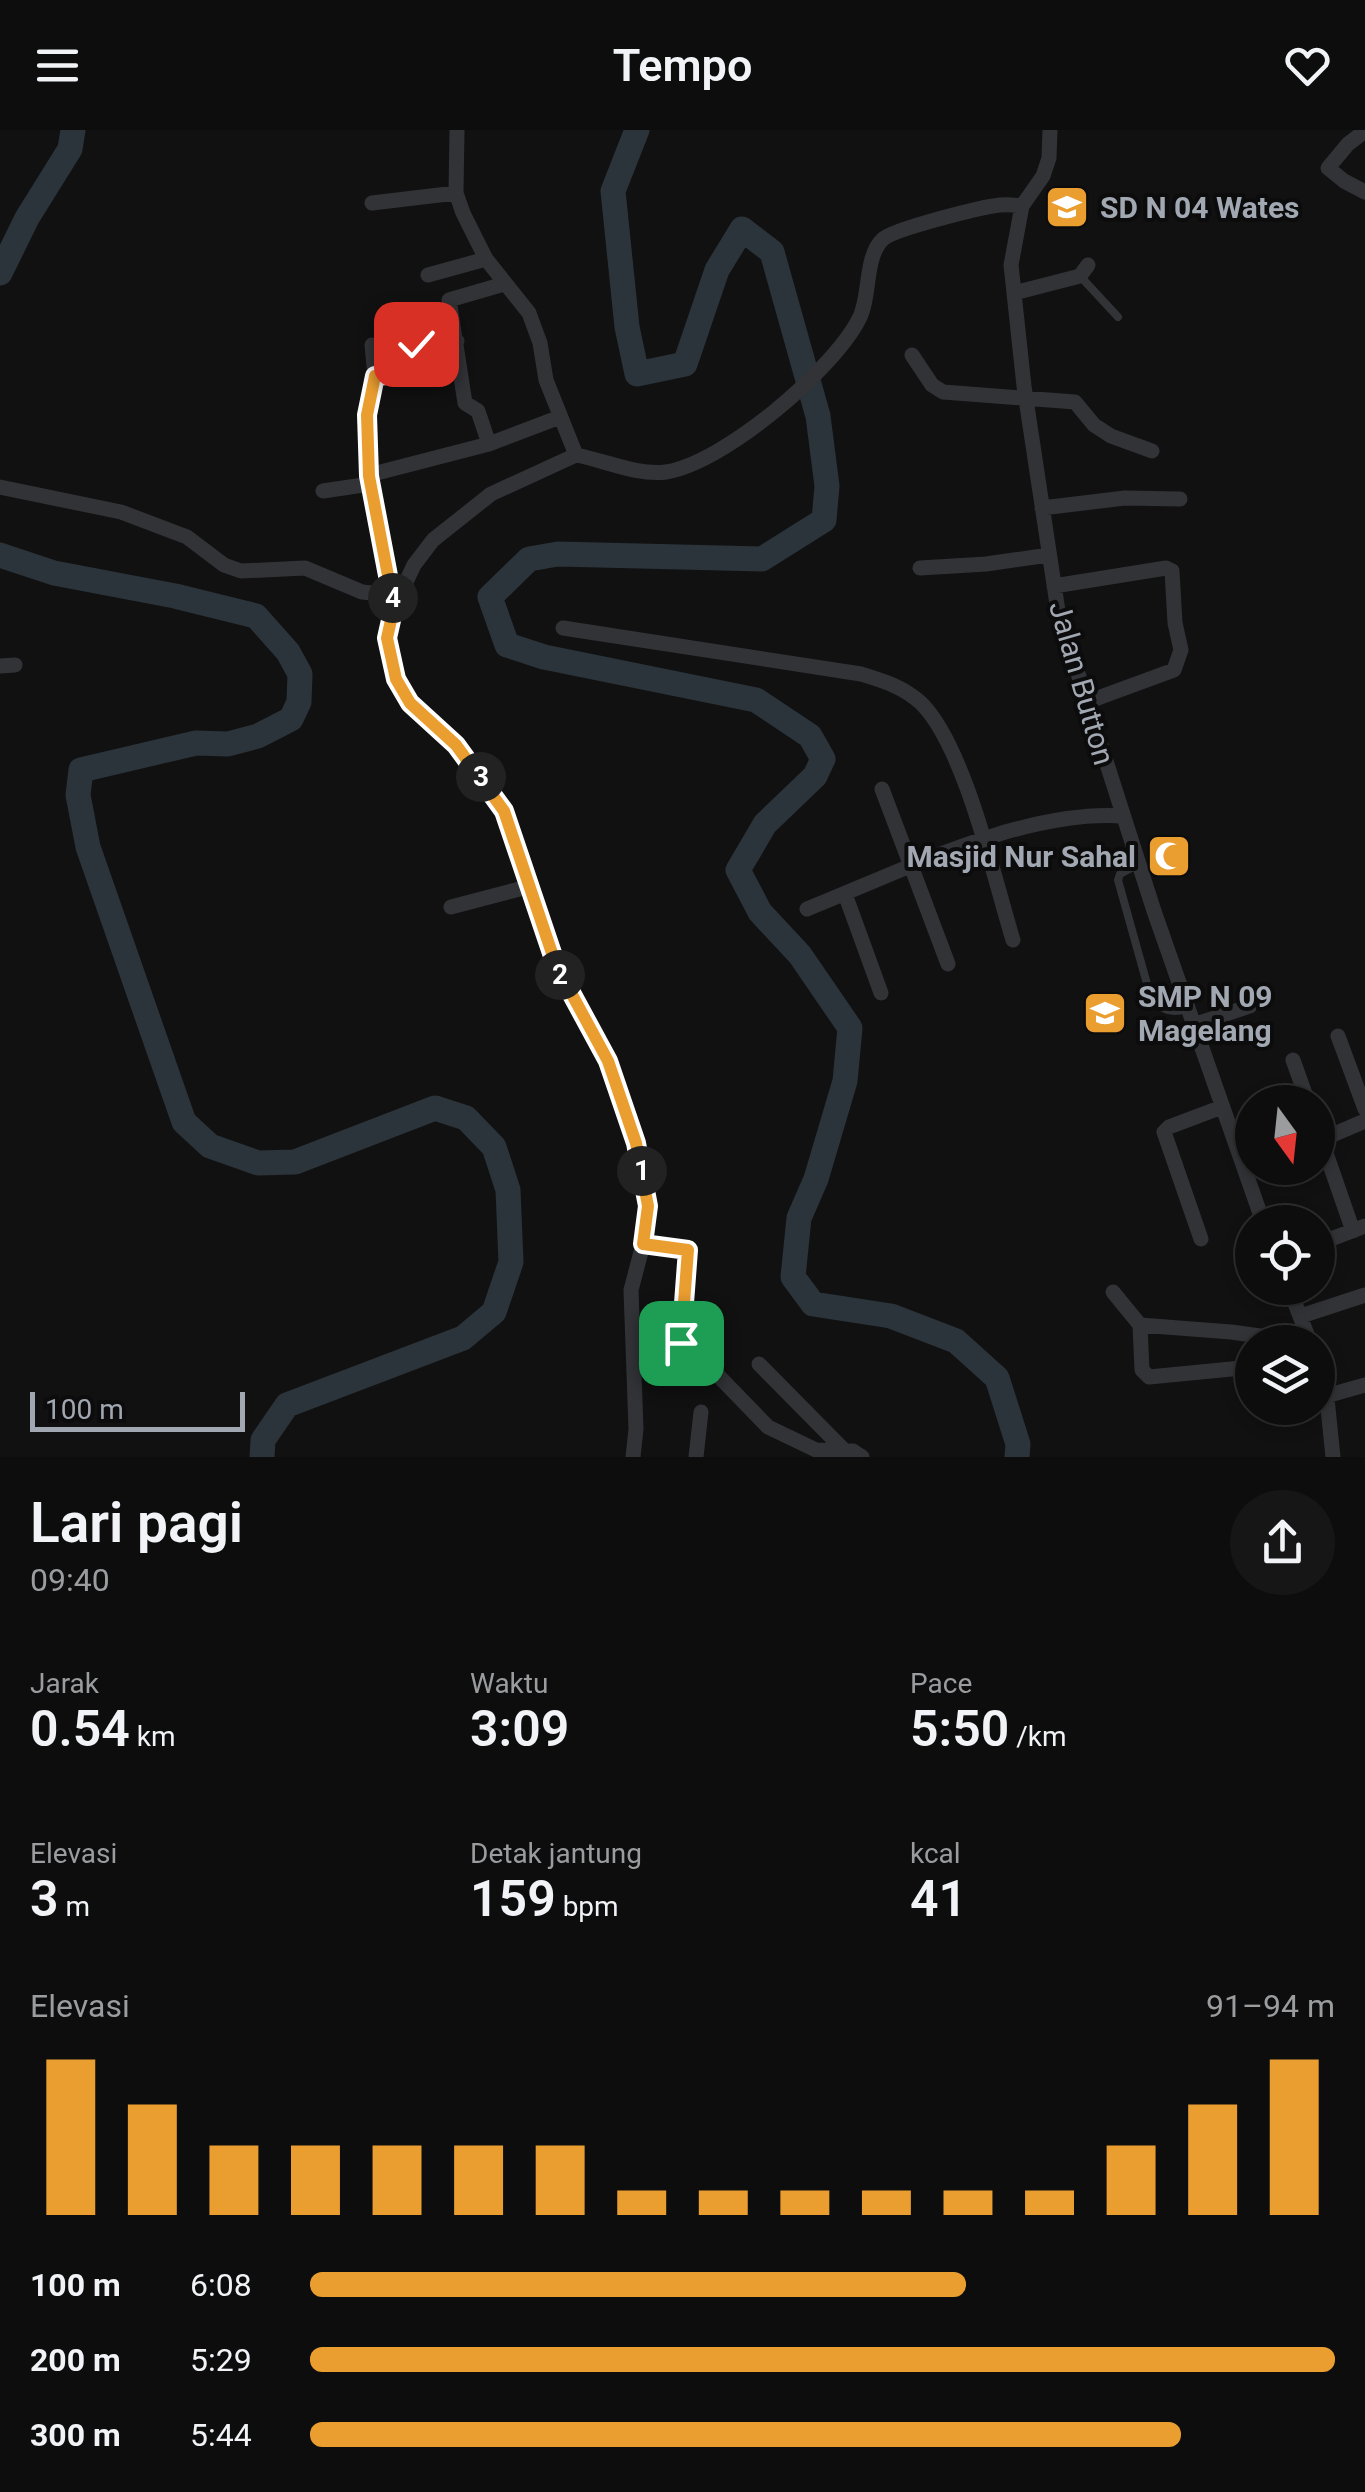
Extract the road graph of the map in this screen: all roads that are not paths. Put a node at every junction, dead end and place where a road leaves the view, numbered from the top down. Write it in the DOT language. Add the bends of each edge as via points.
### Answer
graph roads {
  1 [pos="457,130"];
  2 [pos="1050,130"];
  3 [pos="1365,131"];
  4 [pos="1365,192"];
  5 [pos="456,193"];
  6 [pos="372,203"];
  7 [pos="1022,206"];
  8 [pos="486,259"];
  9 [pos="1084,271"];
  10 [pos="428,274"];
  11 [pos="504,284"];
  12 [pos="1014,292"];
  13 [pos="1118,317"];
  14 [pos="458,340"];
  15 [pos="372,345"];
  16 [pos="912,355"];
  17 [pos="375,376"];
  18 [pos="1026,400"];
  19 [pos="560,417"];
  20 [pos="489,444"];
  21 [pos="1152,451"];
  22 [pos="576,454"];
  23 [pos="370,480"];
  24 [pos="0,487"];
  25 [pos="323,491"];
  26 [pos="1180,498"];
  27 [pos="1042,508"];
  28 [pos="1049,556"];
  29 [pos="920,568"];
  30 [pos="1054,586"];
  31 [pos="393,601"];
  32 [pos="563,628"];
  33 [pos="1087,702"];
  34 [pos="882,789"];
  35 [pos="1114,792"];
  36 [pos="1091,814"];
  37 [pos="1123,816"];
  38 [pos="984,841"];
  39 [pos="1138,864"];
  40 [pos="913,867"];
  41 [pos="531,886"];
  42 [pos="845,894"];
  43 [pos="451,907"];
  44 [pos="807,909"];
  45 [pos="1013,940"];
  46 [pos="948,964"];
  47 [pos="881,993"];
  48 [pos="1250,1006"];
  49 [pos="1190,1017"];
  50 [pos="1338,1036"];
  51 [pos="1293,1060"];
  52 [pos="1302,1085"];
  53 [pos="1222,1107"];
  54 [pos="1365,1110"];
  55 [pos="1365,1121"];
  56 [pos="1335,1131"];
  57 [pos="1235,1136"];
  58 [pos="1335,1173"];
  59 [pos="1359,1228"];
  60 [pos="1335,1237"];
  61 [pos="1201,1239"];
  62 [pos="643,1244"];
  63 [pos="1113,1292"];
  64 [pos="1365,1295"];
  65 [pos="1296,1305"];
  66 [pos="1301,1316"];
  67 [pos="1303,1325"];
  68 [pos="1140,1326"];
  69 [pos="1235,1333"];
  70 [pos="760,1364"];
  71 [pos="1235,1369"];
  72 [pos="1365,1385"];
  73 [pos="1335,1393"];
  74 [pos="701,1412"];
  75 [pos="1329,1425"];
  76 [pos="844,1449"];
  77 [pos="633,1457"];
  78 [pos="696,1457"];
  79 [pos="862,1457"];
  80 [pos="1333,1457"];
  1 -- 5 [label="street"];
  2 -- 7 [label="street, Jalan Button" via="1043,176"];
  3 -- 4 [label="street" via="1328,168"];
  5 -- 6 [label="street"];
  5 -- 8 [label="street"];
  7 -- 12 [label="street, Jalan Button" via="1011,265"];
  7 -- 22 [label="street" via="976,209 884,239 876,248 862,314 828,363 737,438 663,472"];
  8 -- 10 [label="street"];
  8 -- 11 [label="street"];
  9 -- 12 [label="street"];
  9 -- 13 [label="lane"];
  11 -- 14 [label="street" via="449,300"];
  11 -- 19 [label="street" via="529,313"];
  12 -- 18 [label="street, Jalan Button"];
  14 -- 17 [label="street" via="415,344 412,373"];
  14 -- 20 [label="street" via="464,402 478,411"];
  15 -- 17 [label="street"];
  16 -- 18 [label="street" via="943,392"];
  17 -- 23 [label="street" via="367,415"];
  18 -- 21 [label="street" via="1074,402 1111,436"];
  18 -- 27 [label="street, Jalan Button"];
  19 -- 20 [label="street"];
  19 -- 22 [label="street"];
  20 -- 23 [label="street"];
  22 -- 31 [label="street" via="491,494 432,540"];
  23 -- 25 [label="street"];
  23 -- 31 [label="street"];
  24 -- 31 [label="street" via="121,512 187,537 241,570 305,568"];
  26 -- 27 [label="street"];
  27 -- 28 [label="street, Jalan Button"];
  28 -- 29 [label="street"];
  28 -- 30 [label="street, Jalan Button"];
  30 -- 33 [label="street, Jalan Button"];
  30 -- 33 [label="street" via="1172,571 1181,650 1174,670"];
  31 -- 41 [label="street" via="387,638 396,679 504,811"];
  32 -- 38 [label="street" via="861,674 900,686 945,733"];
  33 -- 35 [label="street, Jalan Button"];
  34 -- 40 [label="street"];
  35 -- 36 [label="street"];
  35 -- 37 [label="street, Jalan Button"];
  36 -- 37 [label="street"];
  36 -- 38 [label="street"];
  37 -- 39 [label="street, Jalan Button"];
  38 -- 40 [label="street"];
  38 -- 45 [label="street"];
  39 -- 49 [label="street, Jalan Button"];
  39 -- 49 [label="lane" via="1118,880 1149,991 1167,1012"];
  40 -- 42 [label="street"];
  40 -- 46 [label="street"];
  41 -- 43 [label="street"];
  41 -- 62 [label="street" via="556,965 608,1061 636,1143 648,1206"];
  42 -- 44 [label="street"];
  42 -- 47 [label="street"];
  48 -- 49 [label="street"];
  49 -- 53 [label="street, Jalan Button"];
  50 -- 54 [label="street"];
  51 -- 52 [label="street"];
  53 -- 57 [label="street, Jalan Button"];
  53 -- 61 [label="street" via="1164,1132"];
  55 -- 56 [label="street"];
  58 -- 59 [label="street"];
  59 -- 60 [label="street"];
  62 -- 76 [label="street" via="688,1250 681,1343 688,1352 768,1427 816,1450"];
  62 -- 77 [label="street" via="632,1290"];
  63 -- 68 [label="street"];
  64 -- 66 [label="street"];
  65 -- 66 [label="street"];
  66 -- 67 [label="street"];
  68 -- 69 [label="street"];
  68 -- 71 [label="street" via="1142,1370 1149,1378"];
  70 -- 76 [label="street"];
  72 -- 73 [label="street"];
  74 -- 78 [label="street"];
  75 -- 80 [label="street"];
  76 -- 79 [label="street"];
}
